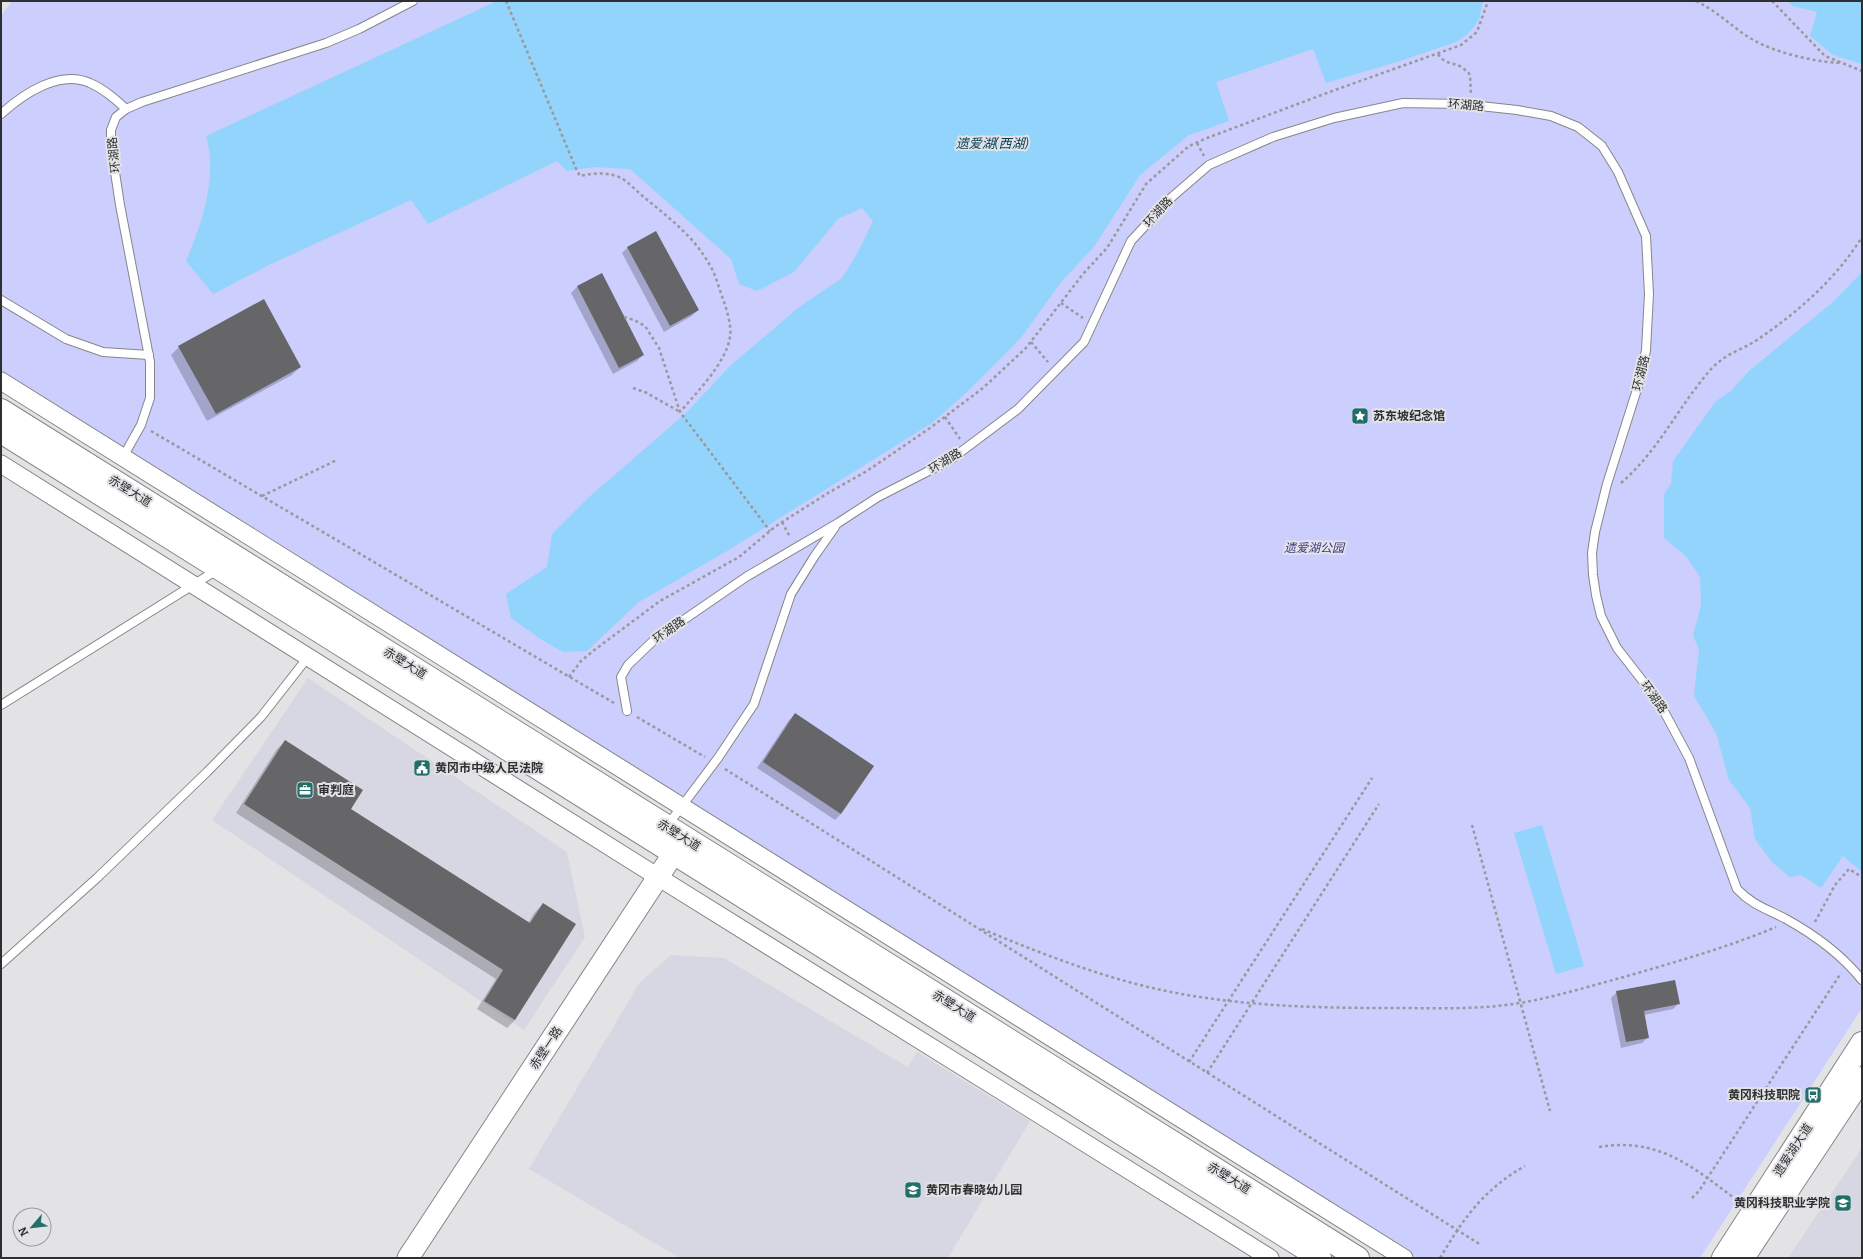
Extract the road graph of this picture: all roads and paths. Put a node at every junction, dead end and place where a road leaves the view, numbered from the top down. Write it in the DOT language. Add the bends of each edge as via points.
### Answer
graph roads {
  1 [pos="413,1"];
  2 [pos="506,1"];
  3 [pos="1488,1"];
  4 [pos="1696,1"];
  5 [pos="1772,1"];
  6 [pos="1438,54"];
  7 [pos="1839,63"];
  8 [pos="1862,71"];
  9 [pos="1471,105"];
  10 [pos="126,109"];
  11 [pos="1,114"];
  12 [pos="1862,237"];
  13 [pos="1,300"];
  14 [pos="1061,303"];
  15 [pos="624,317"];
  16 [pos="1093,326"];
  17 [pos="1031,342"];
  18 [pos="149,355"];
  19 [pos="1056,372"];
  20 [pos="1,381"];
  21 [pos="633,388"];
  22 [pos="1,410"];
  23 [pos="680,412"];
  24 [pos="945,417"];
  25 [pos="141,425"];
  26 [pos="1,432"];
  27 [pos="966,448"];
  28 [pos="123,457"];
  29 [pos="337,460"];
  30 [pos="1,464"];
  31 [pos="262,496"];
  32 [pos="1604,498"];
  33 [pos="782,522"];
  34 [pos="838,523"];
  35 [pos="770,531"];
  36 [pos="796,548"];
  37 [pos="220,569"];
  38 [pos="194,585"];
  39 [pos="308,657"];
  40 [pos="569,676"];
  41 [pos="1,705"];
  42 [pos="627,711"];
  43 [pos="714,762"];
  44 [pos="1372,778"];
  45 [pos="1379,804"];
  46 [pos="682,806"];
  47 [pos="1472,825"];
  48 [pos="675,839"];
  49 [pos="658,877"];
  50 [pos="1862,877"];
  51 [pos="1789,922"];
  52 [pos="974,926"];
  53 [pos="1810,933"];
  54 [pos="1847,963"];
  55 [pos="1,964"];
  56 [pos="1862,980"];
  57 [pos="1228,1001"];
  58 [pos="1521,1003"];
  59 [pos="1252,1004"];
  60 [pos="1862,1043"];
  61 [pos="1189,1062"];
  62 [pos="1207,1073"];
  63 [pos="1862,1078"];
  64 [pos="1550,1111"];
  65 [pos="1599,1147"];
  66 [pos="1525,1166"];
  67 [pos="1708,1178"];
  68 [pos="1692,1198"];
  69 [pos="1753,1212"];
  70 [pos="1457,1230"];
  71 [pos="1481,1245"];
  72 [pos="408,1258"];
  73 [pos="1270,1258"];
  74 [pos="1320,1258"];
  75 [pos="1358,1258"];
  76 [pos="1404,1258"];
  77 [pos="1440,1258"];
  78 [pos="1723,1258"];
  79 [pos="1743,1258"];
  1 -- 10 [label="lane, 环湖路" via="326,43"];
  2 -- 23 [label="path" via="580,176 606,173 621,178 681,228 709,263 726,309 731,336 721,360"];
  3 -- 6 [label="path" via="1477,32 1461,45"];
  4 -- 7 [label="path" via="1758,42 1814,61"];
  5 -- 7 [label="path" via="1825,56"];
  6 -- 9 [label="path" via="1441,59 1462,67 1470,75"];
  6 -- 14 [label="path" via="1189,146 1146,184 1107,248"];
  7 -- 8 [label="path"];
  9 -- 16 [label="lane, 环湖路" via="1403,103 1334,118 1273,137 1209,165 1172,197 1131,241"];
  9 -- 32 [label="lane, 环湖路" via="1551,116 1578,127 1602,146 1618,172 1646,236 1649,294 1646,350 1640,380"];
  10 -- 11 [label="lane" via="90,83 60,80 32,91"];
  10 -- 18 [label="lane, 环湖路" via="116,117 111,130 111,146"];
  12 -- 32 [label="path" via="1849,258 1827,284 1756,340 1719,361 1671,421 1649,455"];
  13 -- 18 [label="lane" via="66,339 103,352"];
  14 -- 16 [label="path"];
  14 -- 17 [label="path"];
  15 -- 23 [label="path" via="645,326 659,348"];
  16 -- 19 [label="lane, 环湖路" via="1084,342"];
  17 -- 19 [label="path"];
  17 -- 24 [label="path" via="982,388"];
  18 -- 25 [label="lane, 环湖路" via="150,398"];
  19 -- 27 [label="lane, 环湖路" via="1018,409"];
  20 -- 28 [label="street"];
  21 -- 23 [label="path"];
  22 -- 48 [label="main road, 赤壁大道"];
  23 -- 35 [label="path"];
  24 -- 27 [label="path"];
  24 -- 33 [label="path" via="867,471"];
  25 -- 28 [label="lane, 环湖路"];
  25 -- 31 [label="path"];
  26 -- 37 [label="main road, 赤壁大道"];
  27 -- 34 [label="lane, 环湖路" via="950,460 878,497"];
  28 -- 46 [label="street"];
  29 -- 31 [label="path"];
  30 -- 38 [label="street"];
  31 -- 40 [label="path"];
  32 -- 51 [label="lane, 环湖路" via="1592,553 1593,575 1601,616 1617,648 1659,702 1689,758 1737,889 1762,909"];
  33 -- 35 [label="path"];
  33 -- 36 [label="path"];
  34 -- 36 [label="lane, 环湖路"];
  34 -- 43 [label="lane" via="791,594 754,704"];
  35 -- 40 [label="path" via="739,557 660,601 626,625 581,661"];
  36 -- 42 [label="lane, 环湖路" via="746,577 653,641 628,665 621,677"];
  37 -- 38 [label="lane"];
  37 -- 48 [label="main road, 赤壁大道"];
  38 -- 39 [label="street"];
  38 -- 41 [label="lane"];
  39 -- 49 [label="street"];
  39 -- 55 [label="lane" via="260,717 207,772 97,878"];
  40 -- 42 [label="path"];
  42 -- 43 [label="path"];
  43 -- 46 [label="lane"];
  43 -- 52 [label="path"];
  44 -- 57 [label="path"];
  45 -- 59 [label="path"];
  46 -- 48 [label="lane"];
  46 -- 76 [label="street"];
  47 -- 58 [label="path"];
  48 -- 49 [label="street, 赤壁一路"];
  48 -- 74 [label="main road, 赤壁大道"];
  48 -- 75 [label="main road, 赤壁大道"];
  49 -- 72 [label="street, 赤壁一路"];
  49 -- 73 [label="street"];
  50 -- 53 [label="path" via="1849,869 1835,885"];
  51 -- 53 [label="lane, 环湖路"];
  51 -- 58 [label="path" via="1700,955"];
  52 -- 57 [label="path" via="1086,970 1145,986"];
  52 -- 61 [label="path"];
  53 -- 54 [label="lane, 环湖路" via="1837,952"];
  54 -- 56 [label="lane, 环湖路"];
  54 -- 67 [label="path"];
  57 -- 59 [label="path"];
  57 -- 61 [label="path"];
  58 -- 59 [label="path" via="1470,1009 1334,1008"];
  58 -- 64 [label="path"];
  59 -- 62 [label="path"];
  60 -- 69 [label="main road, 遗爱湖大道"];
  61 -- 62 [label="path"];
  62 -- 70 [label="path"];
  63 -- 79 [label="main road, 遗爱湖大道"];
  65 -- 67 [label="path" via="1615,1144 1658,1150 1681,1160"];
  66 -- 70 [label="path" via="1489,1190"];
  67 -- 68 [label="path"];
  67 -- 69 [label="path"];
  69 -- 78 [label="main road, 遗爱湖大道"];
  70 -- 71 [label="path"];
  70 -- 77 [label="path"];
}
